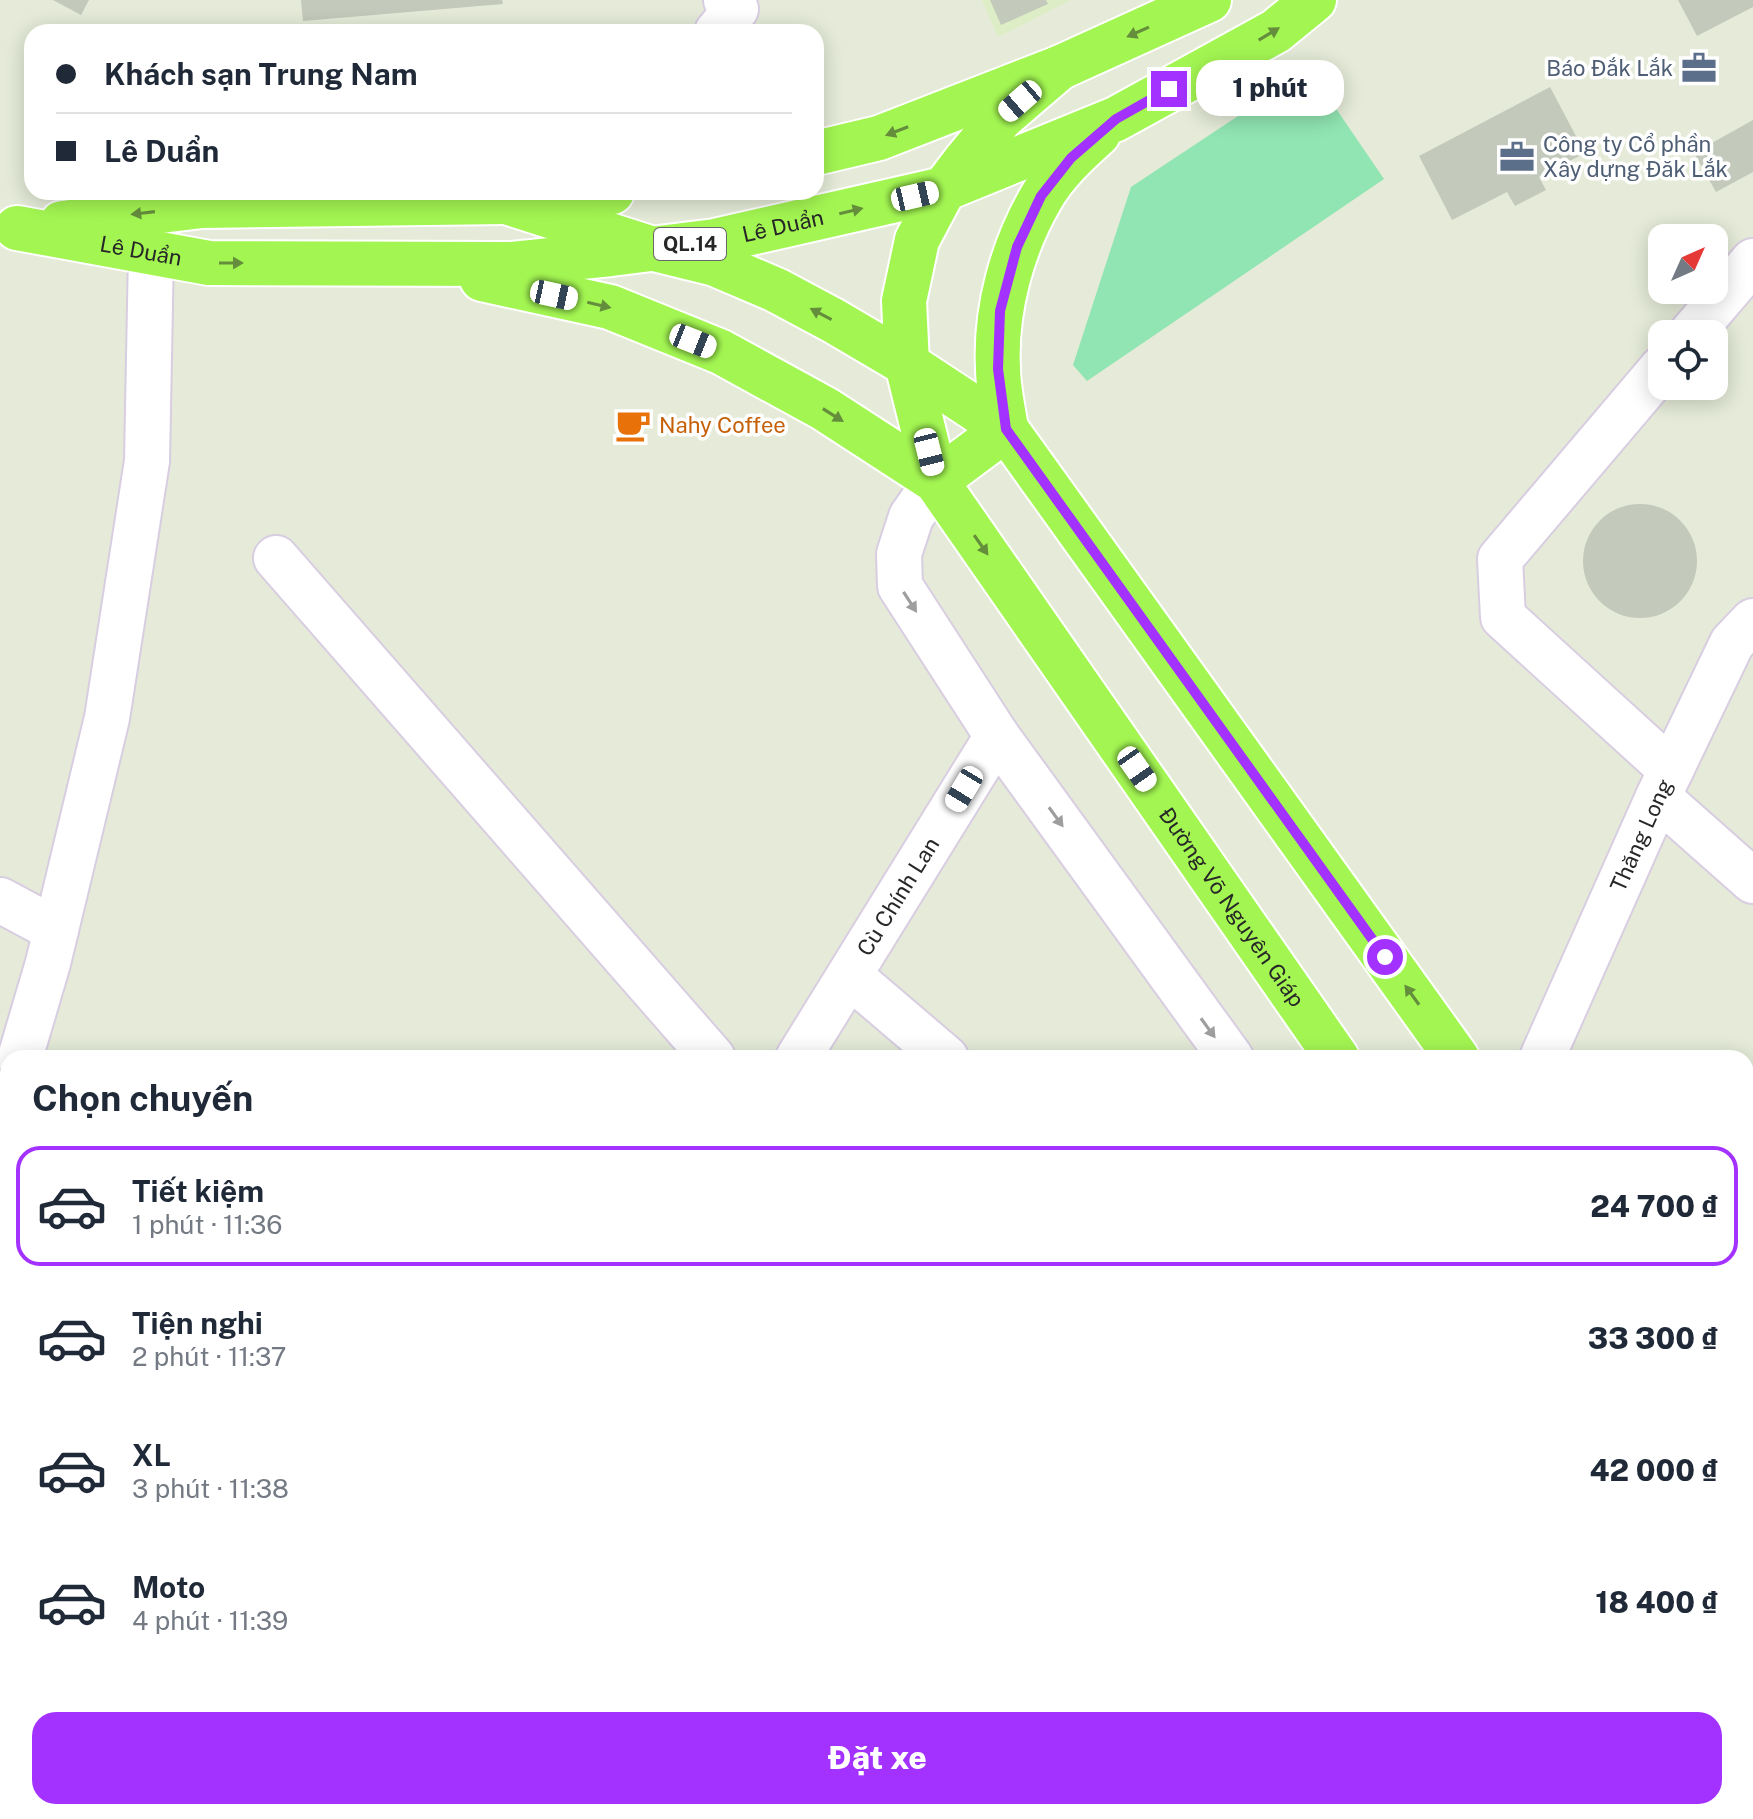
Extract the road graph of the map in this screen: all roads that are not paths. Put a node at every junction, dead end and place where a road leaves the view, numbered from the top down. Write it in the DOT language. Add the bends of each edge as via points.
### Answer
graph roads {
  1 [pos="726,0"];
  2 [pos="1209,0"];
  3 [pos="1314,0"];
  4 [pos="724,24"];
  5 [pos="1059,68"];
  6 [pos="1116,119"];
  7 [pos="824,151"];
  8 [pos="944,189"];
  9 [pos="527,200"];
  10 [pos="506,202"];
  11 [pos="8,228"];
  12 [pos="650,248"];
  13 [pos="151,252"];
  14 [pos="1753,261"];
  15 [pos="413,263"];
  16 [pos="1703,320"];
  17 [pos="907,364"];
  18 [pos="1648,385"];
  19 [pos="1006,429"];
  20 [pos="936,481"];
  21 [pos="276,558"];
  22 [pos="1753,621"];
  23 [pos="997,736"];
  24 [pos="1664,784"];
  25 [pos="1753,881"];
  26 [pos="0,900"];
  27 [pos="56,930"];
  28 [pos="850,976"];
  29 [pos="19,1050"];
  30 [pos="706,1050"];
  31 [pos="803,1050"];
  32 [pos="937,1050"];
  33 [pos="1225,1050"];
  34 [pos="1331,1050"];
  35 [pos="1451,1050"];
  36 [pos="1546,1050"];
  1 -- 4 [label="street" via="736,9"];
  2 -- 5 [label="main road, one-way"];
  6 -- 3 [label="main road, Lê Duẩn / QL.14, one-way" via="1276,31"];
  5 -- 7 [label="main road, one-way" via="879,138"];
  5 -- 8 [label="main road" via="1001,118"];
  6 -- 8 [label="main road, Lê Duẩn / QL.14"];
  6 -- 19 [label="main road" via="1071,158 1041,196 1017,247 1000,311 998,369"];
  12 -- 8 [label="main road, Lê Duẩn / QL.14, one-way" via="715,241"];
  8 -- 17 [label="main road" via="917,240 904,301"];
  9 -- 10 [label="main road, Lê Duẩn / QL.14"];
  10 -- 11 [label="main road, Lê Duẩn / QL.14, one-way" via="202,206"];
  10 -- 12 [label="main road"];
  11 -- 13 [label="main road, Lê Duẩn / QL.14"];
  12 -- 15 [label="main road, Lê Duẩn / QL.14" via="512,264"];
  17 -- 12 [label="main road, one-way" via="776,290 715,264"];
  13 -- 15 [label="main road, Lê Duẩn / QL.14, one-way" via="209,263"];
  13 -- 27 [label="street" via="147,461 107,718"];
  14 -- 16 [label="street"];
  15 -- 20 [label="main road, one-way" via="610,307 707,347 825,409"];
  17 -- 19 [label="main road"];
  17 -- 20 [label="main road"];
  18 -- 24 [label="street" via="1500,559 1503,617"];
  19 -- 20 [label="main road"];
  35 -- 19 [label="main road, one-way"];
  20 -- 23 [label="street, one-way" via="911,517 899,554 900,586"];
  20 -- 34 [label="main road, Đường Võ Nguyên Giáp, one-way"];
  21 -- 30 [label="street"];
  22 -- 24 [label="street, Thăng Long" via="1732,643"];
  23 -- 28 [label="street, Cù Chính Lan"];
  23 -- 33 [label="street, one-way"];
  24 -- 25 [label="street"];
  24 -- 36 [label="street, Thăng Long"];
  26 -- 27 [label="street"];
  27 -- 29 [label="street"];
  28 -- 31 [label="street, Cù Chính Lan"];
  28 -- 32 [label="street"];
}
